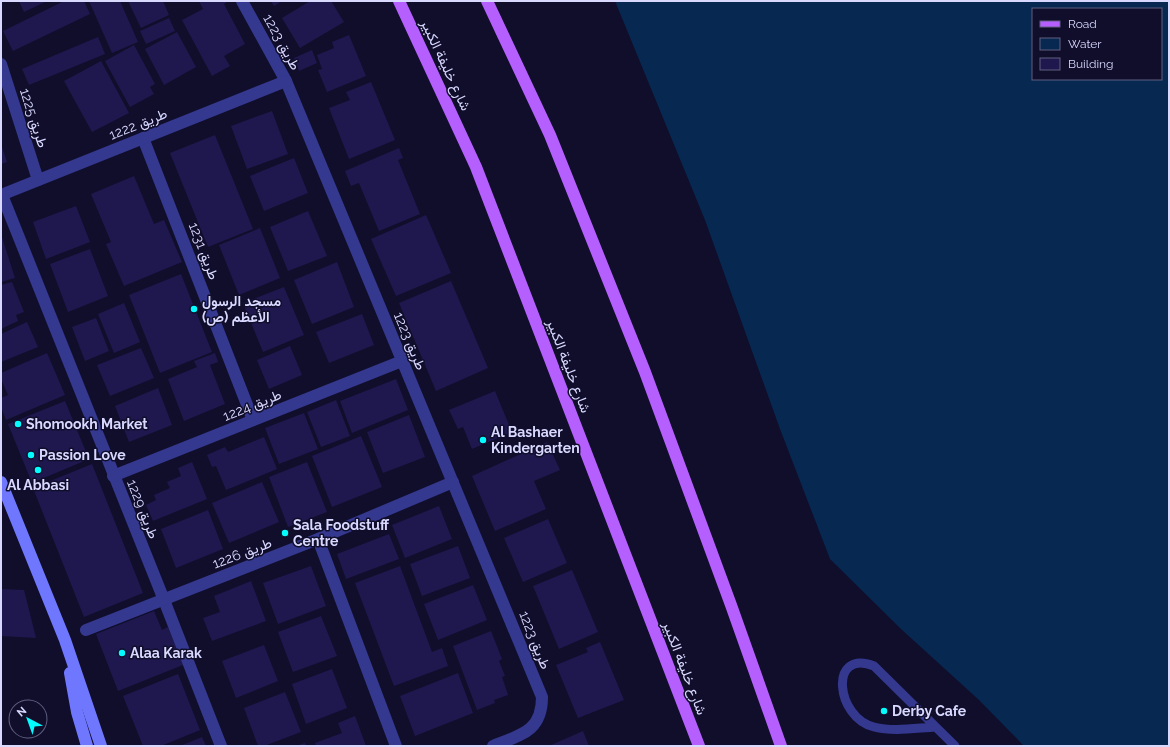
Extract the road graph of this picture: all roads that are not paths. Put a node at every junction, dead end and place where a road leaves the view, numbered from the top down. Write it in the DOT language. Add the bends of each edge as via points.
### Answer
graph roads {
  1 [pos="242,1"];
  2 [pos="400,1"];
  3 [pos="487,1"];
  4 [pos="1,67"];
  5 [pos="286,81"];
  6 [pos="143,138"];
  7 [pos="38,180"];
  8 [pos="1,195"];
  9 [pos="402,361"];
  10 [pos="253,420"];
  11 [pos="114,476"];
  12 [pos="1,482"];
  13 [pos="453,482"];
  14 [pos="318,539"];
  15 [pos="164,600"];
  16 [pos="86,630"];
  17 [pos="65,640"];
  18 [pos="936,727"];
  19 [pos="87,746"];
  20 [pos="101,746"];
  21 [pos="221,746"];
  22 [pos="396,746"];
  23 [pos="493,746"];
  24 [pos="699,746"];
  25 [pos="781,746"];
  26 [pos="955,746"];
  1 -- 5 [label="street, طريق 1223"];
  2 -- 24 [label="main road, شارع خليفة الكبير" via="476,167"];
  3 -- 25 [label="main road" via="550,135 645,372"];
  4 -- 7 [label="street, طريق 1225"];
  5 -- 6 [label="street, طريق 1222"];
  5 -- 9 [label="street, طريق 1223"];
  6 -- 7 [label="street, طريق 1222"];
  6 -- 10 [label="street, طريق 1231"];
  7 -- 8 [label="street, طريق 1222"];
  8 -- 11 [label="street, طريق 1229"];
  9 -- 10 [label="street, طريق 1224"];
  9 -- 13 [label="street, طريق 1223"];
  10 -- 11 [label="street, طريق 1224"];
  11 -- 15 [label="street, طريق 1229"];
  12 -- 17 [label="street"];
  13 -- 14 [label="street, طريق 1226"];
  13 -- 23 [label="street, طريق 1223" via="542,697 540,714 531,728"];
  14 -- 15 [label="street, طريق 1226"];
  14 -- 22 [label="street"];
  15 -- 16 [label="street, طريق 1226"];
  15 -- 21 [label="street, طريق 1229"];
  17 -- 19 [label="street" via="77,712"];
  17 -- 20 [label="street"];
  18 -- 18 [label="lane" via="874,666 861,663 846,670 842,677 842,689 845,700 857,718 874,727 899,730"];
  18 -- 26 [label="lane"];
}
